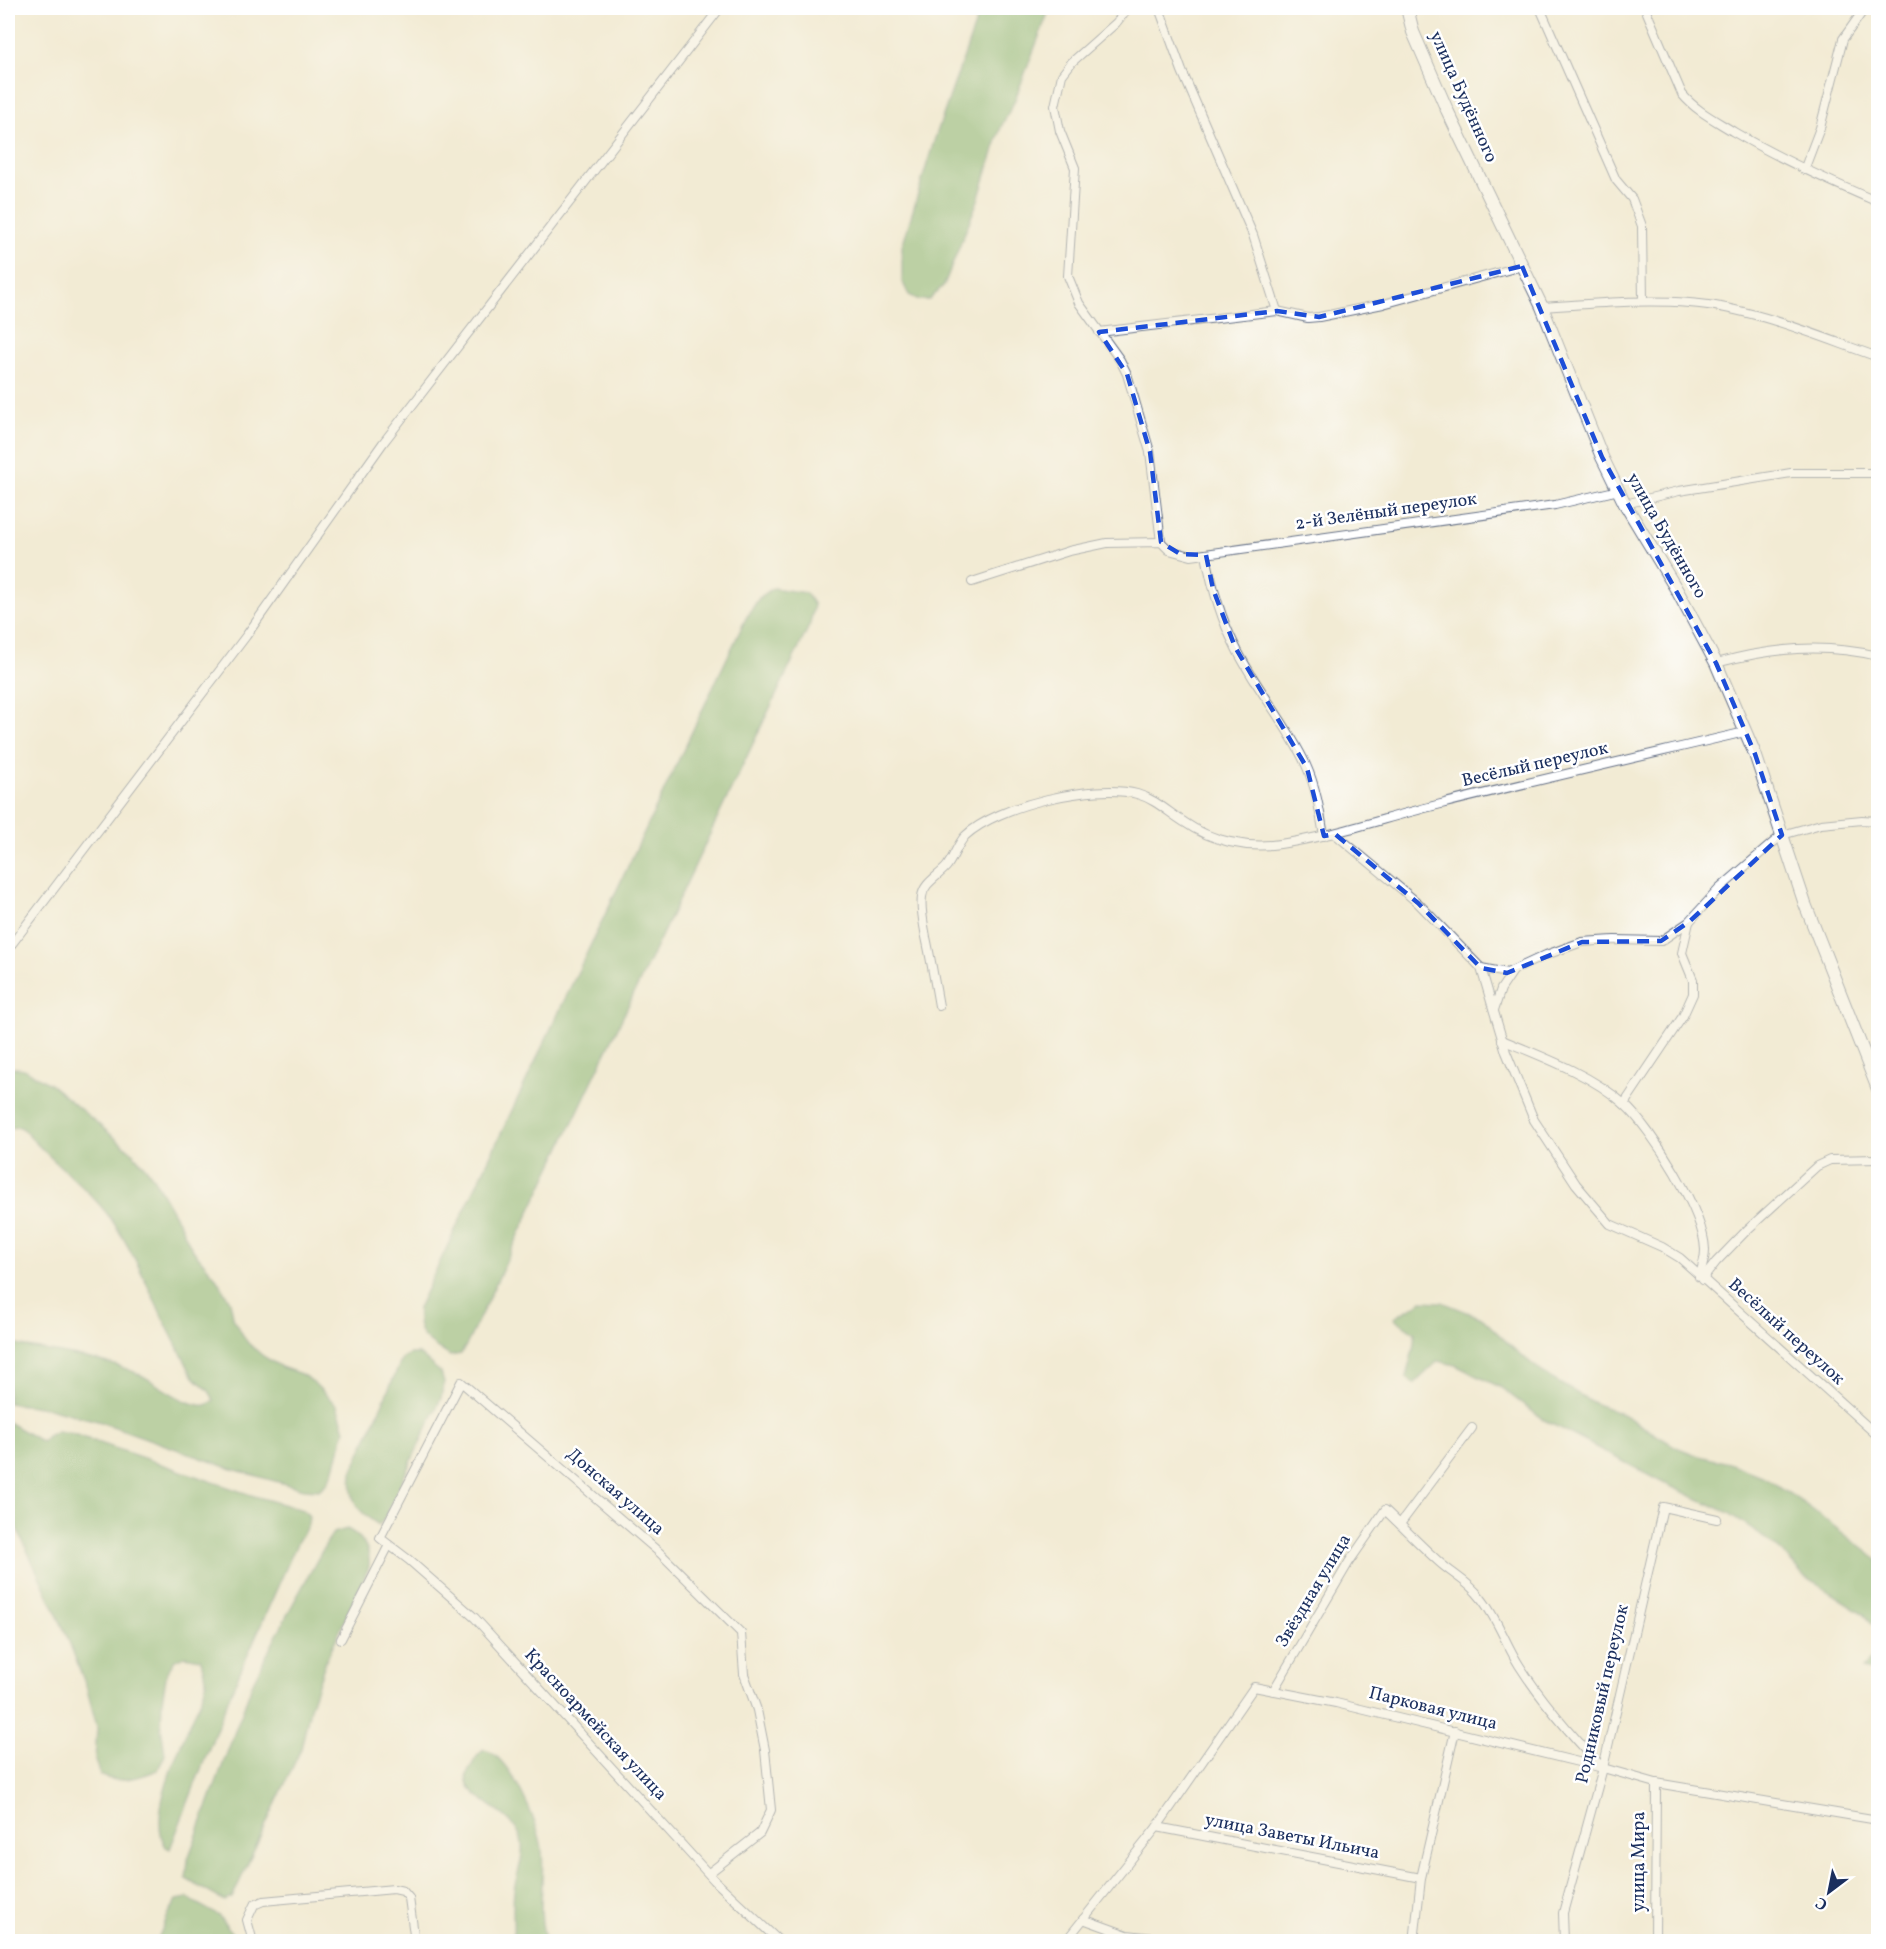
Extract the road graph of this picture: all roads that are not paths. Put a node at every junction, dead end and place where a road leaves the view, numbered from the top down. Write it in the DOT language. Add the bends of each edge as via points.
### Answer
graph roads {
  1 [pos="720,8"];
  2 [pos="1128,8"];
  3 [pos="1159,8"];
  4 [pos="1407,8"];
  5 [pos="1540,8"];
  6 [pos="1645,8"];
  7 [pos="1865,8"];
  8 [pos="1804,170"];
  9 [pos="1878,202"];
  10 [pos="1522,266"];
  11 [pos="1643,301"];
  12 [pos="1542,307"];
  13 [pos="1277,311"];
  14 [pos="1099,332"];
  15 [pos="1878,357"];
  16 [pos="1878,473"];
  17 [pos="1618,490"];
  18 [pos="1625,504"];
  19 [pos="1161,542"];
  20 [pos="1206,555"];
  21 [pos="972,582"];
  22 [pos="1878,656"];
  23 [pos="1716,663"];
  24 [pos="1745,732"];
  25 [pos="1878,821"];
  26 [pos="1335,834"];
  27 [pos="1782,835"];
  28 [pos="1324,836"];
  29 [pos="1689,922"];
  30 [pos="8,949"];
  31 [pos="1481,968"];
  32 [pos="1513,970"];
  33 [pos="939,1006"];
  34 [pos="1494,1010"];
  35 [pos="1502,1040"];
  36 [pos="1878,1089"];
  37 [pos="1624,1104"];
  38 [pos="1878,1158"];
  39 [pos="1700,1278"];
  40 [pos="1472,1428"];
  41 [pos="1878,1436"];
  42 [pos="1717,1519"];
  43 [pos="1400,1524"];
  44 [pos="380,1538"];
  45 [pos="389,1545"];
  46 [pos="341,1639"];
  47 [pos="1273,1691"];
  48 [pos="1455,1731"];
  49 [pos="1603,1768"];
  50 [pos="1656,1783"];
  51 [pos="1878,1820"];
  52 [pos="1157,1827"];
  53 [pos="709,1873"];
  54 [pos="1421,1878"];
  55 [pos="1083,1919"];
  56 [pos="253,1941"];
  57 [pos="415,1941"];
  58 [pos="780,1941"];
  59 [pos="1065,1941"];
  60 [pos="1191,1941"];
  61 [pos="1414,1941"];
  62 [pos="1564,1941"];
  63 [pos="1655,1941"];
  1 -- 30 [label="street" via="383,443 246,636"];
  2 -- 14 [label="street" via="1067,68 1056,106 1060,131 1075,168 1068,276 1079,303"];
  3 -- 13 [label="street" via="1253,235"];
  4 -- 10 [label="main road, улица Будённого" via="1413,32 1443,100"];
  5 -- 11 [label="street" via="1617,180 1632,199 1642,226"];
  6 -- 8 [label="street" via="1682,94 1690,103"];
  7 -- 8 [label="street" via="1843,39 1821,129"];
  8 -- 9 [label="street"];
  10 -- 12 [label="main road, улица Будённого"];
  10 -- 13 [label="street" via="1319,317"];
  11 -- 12 [label="street"];
  11 -- 15 [label="street" via="1691,303 1757,315"];
  12 -- 17 [label="main road, улица Будённого" via="1588,426"];
  13 -- 14 [label="street"];
  14 -- 19 [label="street" via="1126,374 1150,452"];
  16 -- 18 [label="street" via="1791,473"];
  17 -- 18 [label="main road, улица Будённого"];
  17 -- 20 [label="street, 2-й Зелёный переулок" via="1555,505"];
  18 -- 23 [label="main road, улица Будённого"];
  19 -- 20 [label="street, 2-й Зелёный переулок" via="1180,554"];
  19 -- 21 [label="street, 2-й Зелёный переулок" via="1107,543 1069,551"];
  20 -- 28 [label="street" via="1212,589 1235,647 1307,768"];
  22 -- 23 [label="street" via="1807,647"];
  23 -- 24 [label="main road, улица Будённого"];
  24 -- 26 [label="street, Весёлый переулок" via="1447,802"];
  24 -- 27 [label="main road, улица Будённого"];
  25 -- 27 [label="street" via="1821,824"];
  26 -- 28 [label="street, Весёлый переулок"];
  26 -- 31 [label="street, Весёлый переулок" via="1418,903"];
  27 -- 29 [label="street" via="1719,889"];
  27 -- 36 [label="main road, улица Будённого"];
  28 -- 33 [label="street, Весёлый переулок" via="1277,845 1228,842 1209,836 1154,801 1132,793 1073,794 1002,813 966,836 947,866 925,887 924,924"];
  29 -- 32 [label="street" via="1661,940 1582,942"];
  29 -- 37 [label="street" via="1682,953 1693,980 1693,994 1683,1016"];
  31 -- 32 [label="street" via="1500,973"];
  31 -- 34 [label="street, Весёлый переулок"];
  32 -- 34 [label="street"];
  34 -- 35 [label="street, Весёлый переулок"];
  35 -- 37 [label="street" via="1586,1079"];
  35 -- 39 [label="street, Весёлый переулок" via="1534,1120 1576,1185 1610,1224 1662,1247"];
  37 -- 39 [label="street" via="1673,1170 1691,1205 1705,1249"];
  38 -- 39 [label="street" via="1830,1160 1817,1166"];
  39 -- 41 [label="street, Весёлый переулок"];
  40 -- 43 [label="street"];
  42 -- 49 [label="street, Родниковый переулок" via="1663,1507"];
  43 -- 47 [label="street, Звёздная улица" via="1385,1510 1349,1562"];
  43 -- 49 [label="street" via="1481,1597 1532,1685"];
  44 -- 45 [label="street, Красноармейская улица"];
  44 -- 53 [label="street, Донская улица" via="461,1383 660,1552 741,1633 744,1674 765,1750 771,1810 760,1833"];
  45 -- 46 [label="street"];
  45 -- 53 [label="street, Красноармейская улица" via="475,1618"];
  47 -- 48 [label="street, Парковая улица"];
  47 -- 52 [label="street, Парковая улица" via="1254,1687"];
  48 -- 49 [label="street, Парковая улица"];
  48 -- 54 [label="street"];
  49 -- 50 [label="street, Парковая улица"];
  49 -- 62 [label="street, Родниковый переулок" via="1563,1913"];
  50 -- 51 [label="street, Парковая улица"];
  50 -- 63 [label="street, улица Мира"];
  52 -- 54 [label="street, улица Заветы Ильича"];
  52 -- 55 [label="street"];
  53 -- 58 [label="street, Красноармейская улица"];
  54 -- 61 [label="street"];
  55 -- 59 [label="street"];
  55 -- 60 [label="street" via="1127,1935"];
  56 -- 57 [label="street" via="247,1920 254,1905 263,1901 394,1889 403,1891 408,1898"];
}
